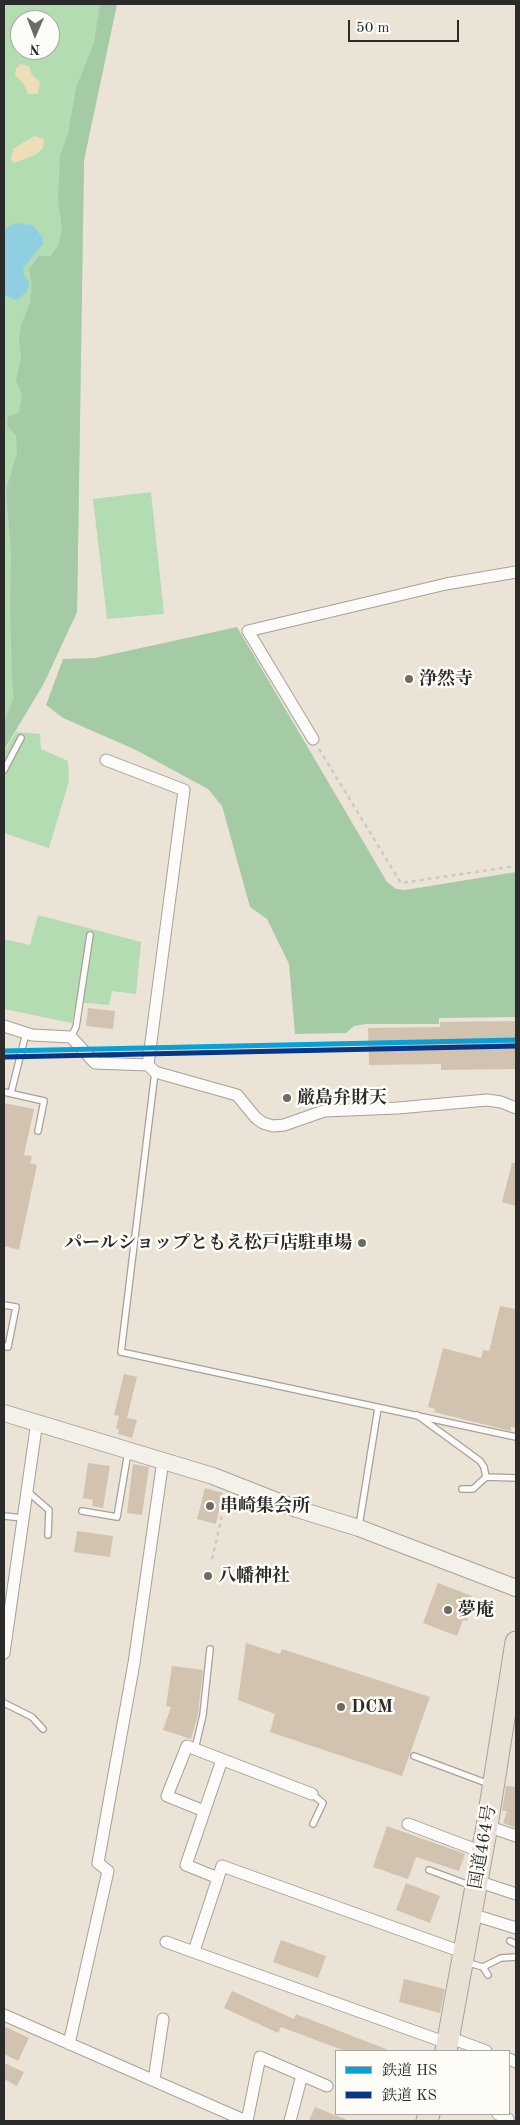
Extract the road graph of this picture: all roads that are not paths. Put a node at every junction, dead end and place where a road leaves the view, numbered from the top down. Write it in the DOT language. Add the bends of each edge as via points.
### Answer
graph roads {
  1 [pos="516,572"];
  2 [pos="21,738"];
  3 [pos="313,738"];
  4 [pos="106,760"];
  5 [pos="4,770"];
  6 [pos="90,934"];
  7 [pos="4,1026"];
  8 [pos="26,1033"];
  9 [pos="71,1037"];
  10 [pos="151,1068"];
  11 [pos="7,1093"];
  12 [pos="516,1108"];
  13 [pos="38,1131"];
  14 [pos="4,1305"];
  15 [pos="4,1346"];
  16 [pos="378,1408"];
  17 [pos="4,1413"];
  18 [pos="415,1414"];
  19 [pos="37,1421"];
  20 [pos="516,1437"];
  21 [pos="129,1450"];
  22 [pos="163,1460"];
  23 [pos="486,1476"];
  24 [pos="516,1478"];
  25 [pos="462,1489"];
  26 [pos="27,1491"];
  27 [pos="82,1511"];
  28 [pos="4,1516"];
  29 [pos="23,1518"];
  30 [pos="359,1528"];
  31 [pos="48,1535"];
  32 [pos="516,1588"];
  33 [pos="210,1649"];
  34 [pos="516,1651"];
  35 [pos="4,1653"];
  36 [pos="512,1697"];
  37 [pos="4,1703"];
  38 [pos="43,1729"];
  39 [pos="195,1749"];
  40 [pos="414,1756"];
  41 [pos="222,1760"];
  42 [pos="494,1785"];
  43 [pos="312,1794"];
  44 [pos="204,1811"];
  45 [pos="313,1824"];
  46 [pos="408,1824"];
  47 [pos="487,1826"];
  48 [pos="516,1836"];
  49 [pos="482,1852"];
  50 [pos="429,1870"];
  51 [pos="218,1878"];
  52 [pos="476,1884"];
  53 [pos="516,1894"];
  54 [pos="471,1914"];
  55 [pos="516,1928"];
  56 [pos="166,1942"];
  57 [pos="194,1951"];
  58 [pos="516,1957"];
  59 [pos="470,1960"];
  60 [pos="488,1976"];
  61 [pos="4,2015"];
  62 [pos="163,2019"];
  63 [pos="69,2044"];
  64 [pos="447,2044"];
  65 [pos="480,2050"];
  66 [pos="302,2075"];
  67 [pos="154,2080"];
  68 [pos="328,2086"];
  69 [pos="246,2121"];
  70 [pos="290,2121"];
  1 -- 3 [label="street" via="446,584 248,631"];
  2 -- 5 [label="lane"];
  4 -- 10 [label="street" via="184,790"];
  6 -- 9 [label="lane" via="76,1027"];
  7 -- 8 [label="street"];
  8 -- 9 [label="street"];
  8 -- 11 [label="lane"];
  9 -- 10 [label="street" via="95,1063"];
  10 -- 12 [label="street" via="237,1095 256,1118 273,1126 284,1126 324,1111 487,1100"];
  10 -- 16 [label="lane" via="121,1352"];
  11 -- 13 [label="lane" via="44,1101"];
  14 -- 15 [label="lane" via="16,1307 8,1347"];
  16 -- 18 [label="lane"];
  16 -- 30 [label="lane"];
  17 -- 19 [label="street"];
  18 -- 20 [label="lane"];
  18 -- 23 [label="lane" via="480,1461"];
  19 -- 21 [label="street"];
  19 -- 26 [label="street"];
  21 -- 22 [label="street"];
  21 -- 27 [label="lane" via="117,1517"];
  22 -- 30 [label="street"];
  22 -- 63 [label="street" via="134,1663 98,1863 108,1871"];
  23 -- 24 [label="lane"];
  23 -- 25 [label="lane" via="473,1489"];
  26 -- 29 [label="street"];
  26 -- 31 [label="lane" via="49,1510"];
  28 -- 29 [label="lane"];
  29 -- 35 [label="street"];
  30 -- 32 [label="street"];
  33 -- 39 [label="lane" via="203,1715"];
  34 -- 36 [label="highway, 国道464号"];
  36 -- 42 [label="highway, 国道464号"];
  37 -- 38 [label="lane" via="32,1717"];
  39 -- 41 [label="street"];
  39 -- 44 [label="street" via="187,1746 167,1796"];
  40 -- 42 [label="lane"];
  41 -- 43 [label="street"];
  41 -- 44 [label="street"];
  42 -- 47 [label="highway, 国道464号"];
  43 -- 45 [label="lane" via="322,1803"];
  44 -- 51 [label="street" via="186,1865"];
  46 -- 49 [label="street"];
  47 -- 48 [label="street"];
  47 -- 49 [label="highway, 国道464号"];
  49 -- 52 [label="highway, 国道464号"];
  50 -- 52 [label="lane"];
  51 -- 57 [label="street"];
  51 -- 59 [label="street" via="222,1866"];
  52 -- 53 [label="street"];
  52 -- 54 [label="highway, 国道464号"];
  54 -- 55 [label="street"];
  54 -- 59 [label="highway, 国道464号"];
  56 -- 57 [label="street"];
  57 -- 64 [label="street"];
  58 -- 59 [label="lane"];
  59 -- 60 [label="lane"];
  59 -- 64 [label="highway, 国道464号"];
  61 -- 63 [label="street"];
  62 -- 67 [label="street" via="167,2036"];
  63 -- 67 [label="street"];
  64 -- 65 [label="street"];
  66 -- 68 [label="street"];
  66 -- 69 [label="street" via="260,2057"];
  66 -- 70 [label="street"];
  67 -- 69 [label="street"];
}
